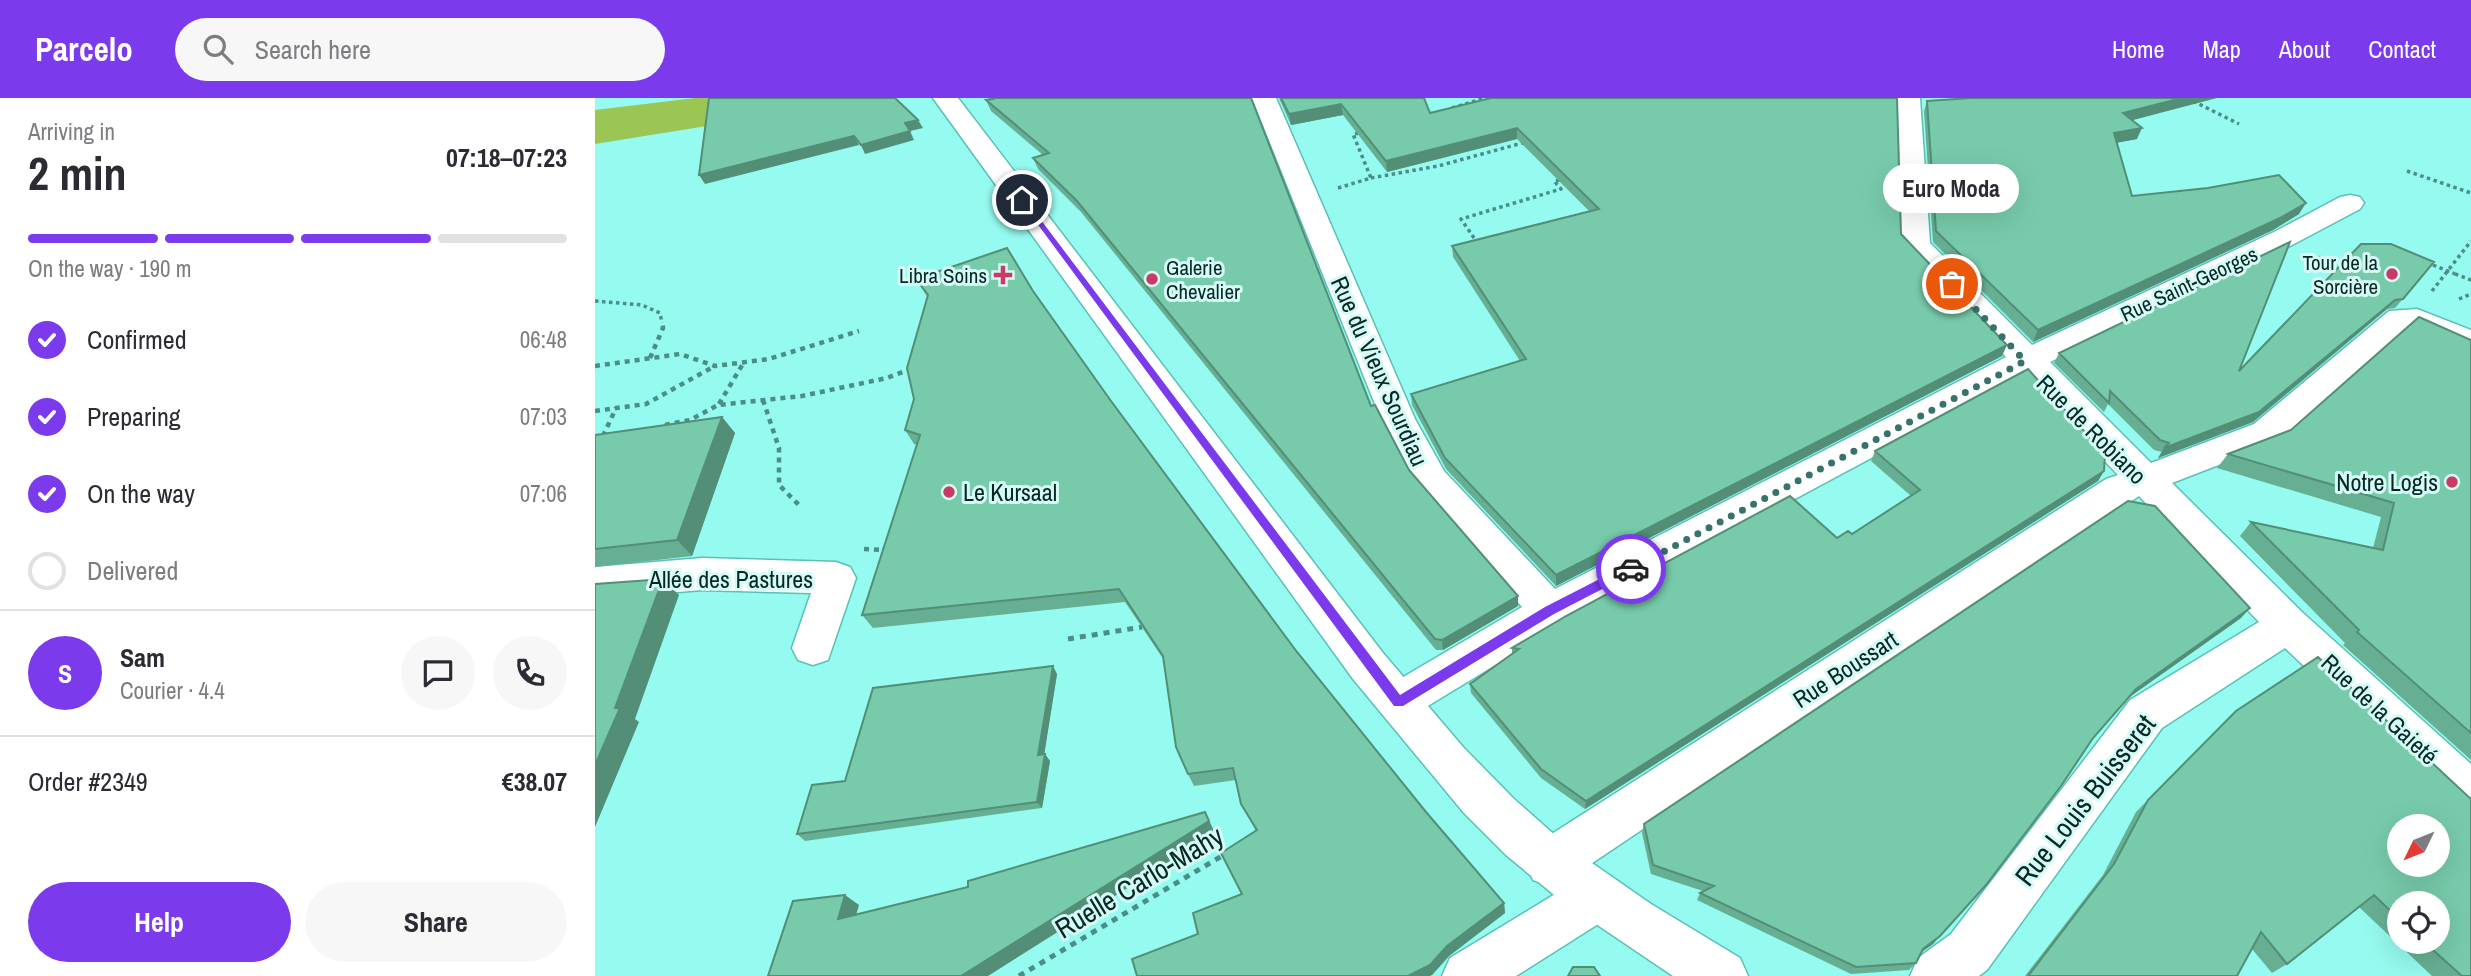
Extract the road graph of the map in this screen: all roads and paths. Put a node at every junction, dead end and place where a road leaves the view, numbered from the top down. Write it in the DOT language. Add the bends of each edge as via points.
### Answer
graph roads {
  1 [pos="945,98"];
  2 [pos="1264,98"];
  3 [pos="1485,98"];
  4 [pos="2187,98"];
  5 [pos="1915,101"];
  6 [pos="1450,108"];
  7 [pos="2239,124"];
  8 [pos="1363,132"];
  9 [pos="1534,140"];
  10 [pos="2407,171"];
  11 [pos="1371,178"];
  12 [pos="1569,186"];
  13 [pos="2471,193"];
  14 [pos="1304,197"];
  15 [pos="2350,203"];
  16 [pos="1474,238"];
  17 [pos="2284,239"];
  18 [pos="2471,241"];
  19 [pos="2421,260"];
  20 [pos="2345,271"];
  21 [pos="2471,280"];
  22 [pos="595,300"];
  23 [pos="2424,306"];
  24 [pos="859,331"];
  25 [pos="2471,342"];
  26 [pos="649,358"];
  27 [pos="2025,361"];
  28 [pos="744,362"];
  29 [pos="923,365"];
  30 [pos="595,366"];
  31 [pos="715,366"];
  32 [pos="763,400"];
  33 [pos="718,405"];
  34 [pos="616,408"];
  35 [pos="595,411"];
  36 [pos="663,426"];
  37 [pos="599,445"];
  38 [pos="2143,481"];
  39 [pos="799,505"];
  40 [pos="595,583"];
  41 [pos="1550,611"];
  42 [pos="2288,625"];
  43 [pos="1142,627"];
  44 [pos="1068,639"];
  45 [pos="813,648"];
  46 [pos="1398,702"];
  47 [pos="2471,794"];
  48 [pos="1235,849"];
  49 [pos="1550,863"];
  50 [pos="1596,897"];
  51 [pos="1019,976"];
  52 [pos="1468,976"];
  53 [pos="1722,976"];
  54 [pos="1936,976"];
  1 -- 46 [label="street"];
  2 -- 14 [label="street, Rue du Vieux Sourdiau"];
  3 -- 6 [label="path"];
  4 -- 7 [label="path"];
  5 -- 27 [label="street, Rue de Robiano" via="1915,245"];
  8 -- 11 [label="path" via="1353,134"];
  9 -- 11 [label="path" via="1426,169"];
  10 -- 13 [label="path"];
  11 -- 14 [label="path"];
  12 -- 16 [label="path" via="1562,179 1554,181 1561,189 1461,219"];
  14 -- 41 [label="street, Rue du Vieux Sourdiau" via="1398,419 1430,480"];
  15 -- 17 [label="street, Rue Saint-Georges"];
  17 -- 20 [label="path"];
  17 -- 27 [label="street, Rue Saint-Georges"];
  18 -- 23 [label="path"];
  19 -- 21 [label="path, bridge"];
  22 -- 26 [label="path" via="642,305 660,313 663,328"];
  23 -- 25 [label="street"];
  23 -- 38 [label="street, Rue Boussart" via="2400,318 2266,433"];
  24 -- 28 [label="path" via="769,359"];
  26 -- 30 [label="path"];
  26 -- 31 [label="path" via="680,354"];
  27 -- 38 [label="street, Rue de Robiano"];
  27 -- 41 [label="street, Rue Saint-Georges"];
  28 -- 31 [label="path"];
  28 -- 33 [label="path"];
  29 -- 32 [label="path" via="887,378"];
  31 -- 34 [label="path" via="646,404"];
  32 -- 33 [label="path"];
  32 -- 39 [label="path" via="779,448 779,485"];
  33 -- 36 [label="path" via="690,420"];
  34 -- 35 [label="path"];
  34 -- 37 [label="path"];
  38 -- 42 [label="street, Rue de Robiano"];
  38 -- 49 [label="street, Rue Boussart" via="2119,489"];
  40 -- 45 [label="street, Allée des Pastures" via="702,574 836,578"];
  41 -- 46 [label="street, Rue Saint-Georges"];
  42 -- 47 [label="street, Rue de la Gaieté"];
  42 -- 54 [label="street, Rue Louis Buisseret" via="2146,714 1969,952"];
  43 -- 44 [label="path"];
  46 -- 49 [label="street" via="1497,815"];
  48 -- 51 [label="path, Ruelle Carlo-Mahy"];
  49 -- 50 [label="street"];
  50 -- 52 [label="street"];
  50 -- 53 [label="street"];
}
